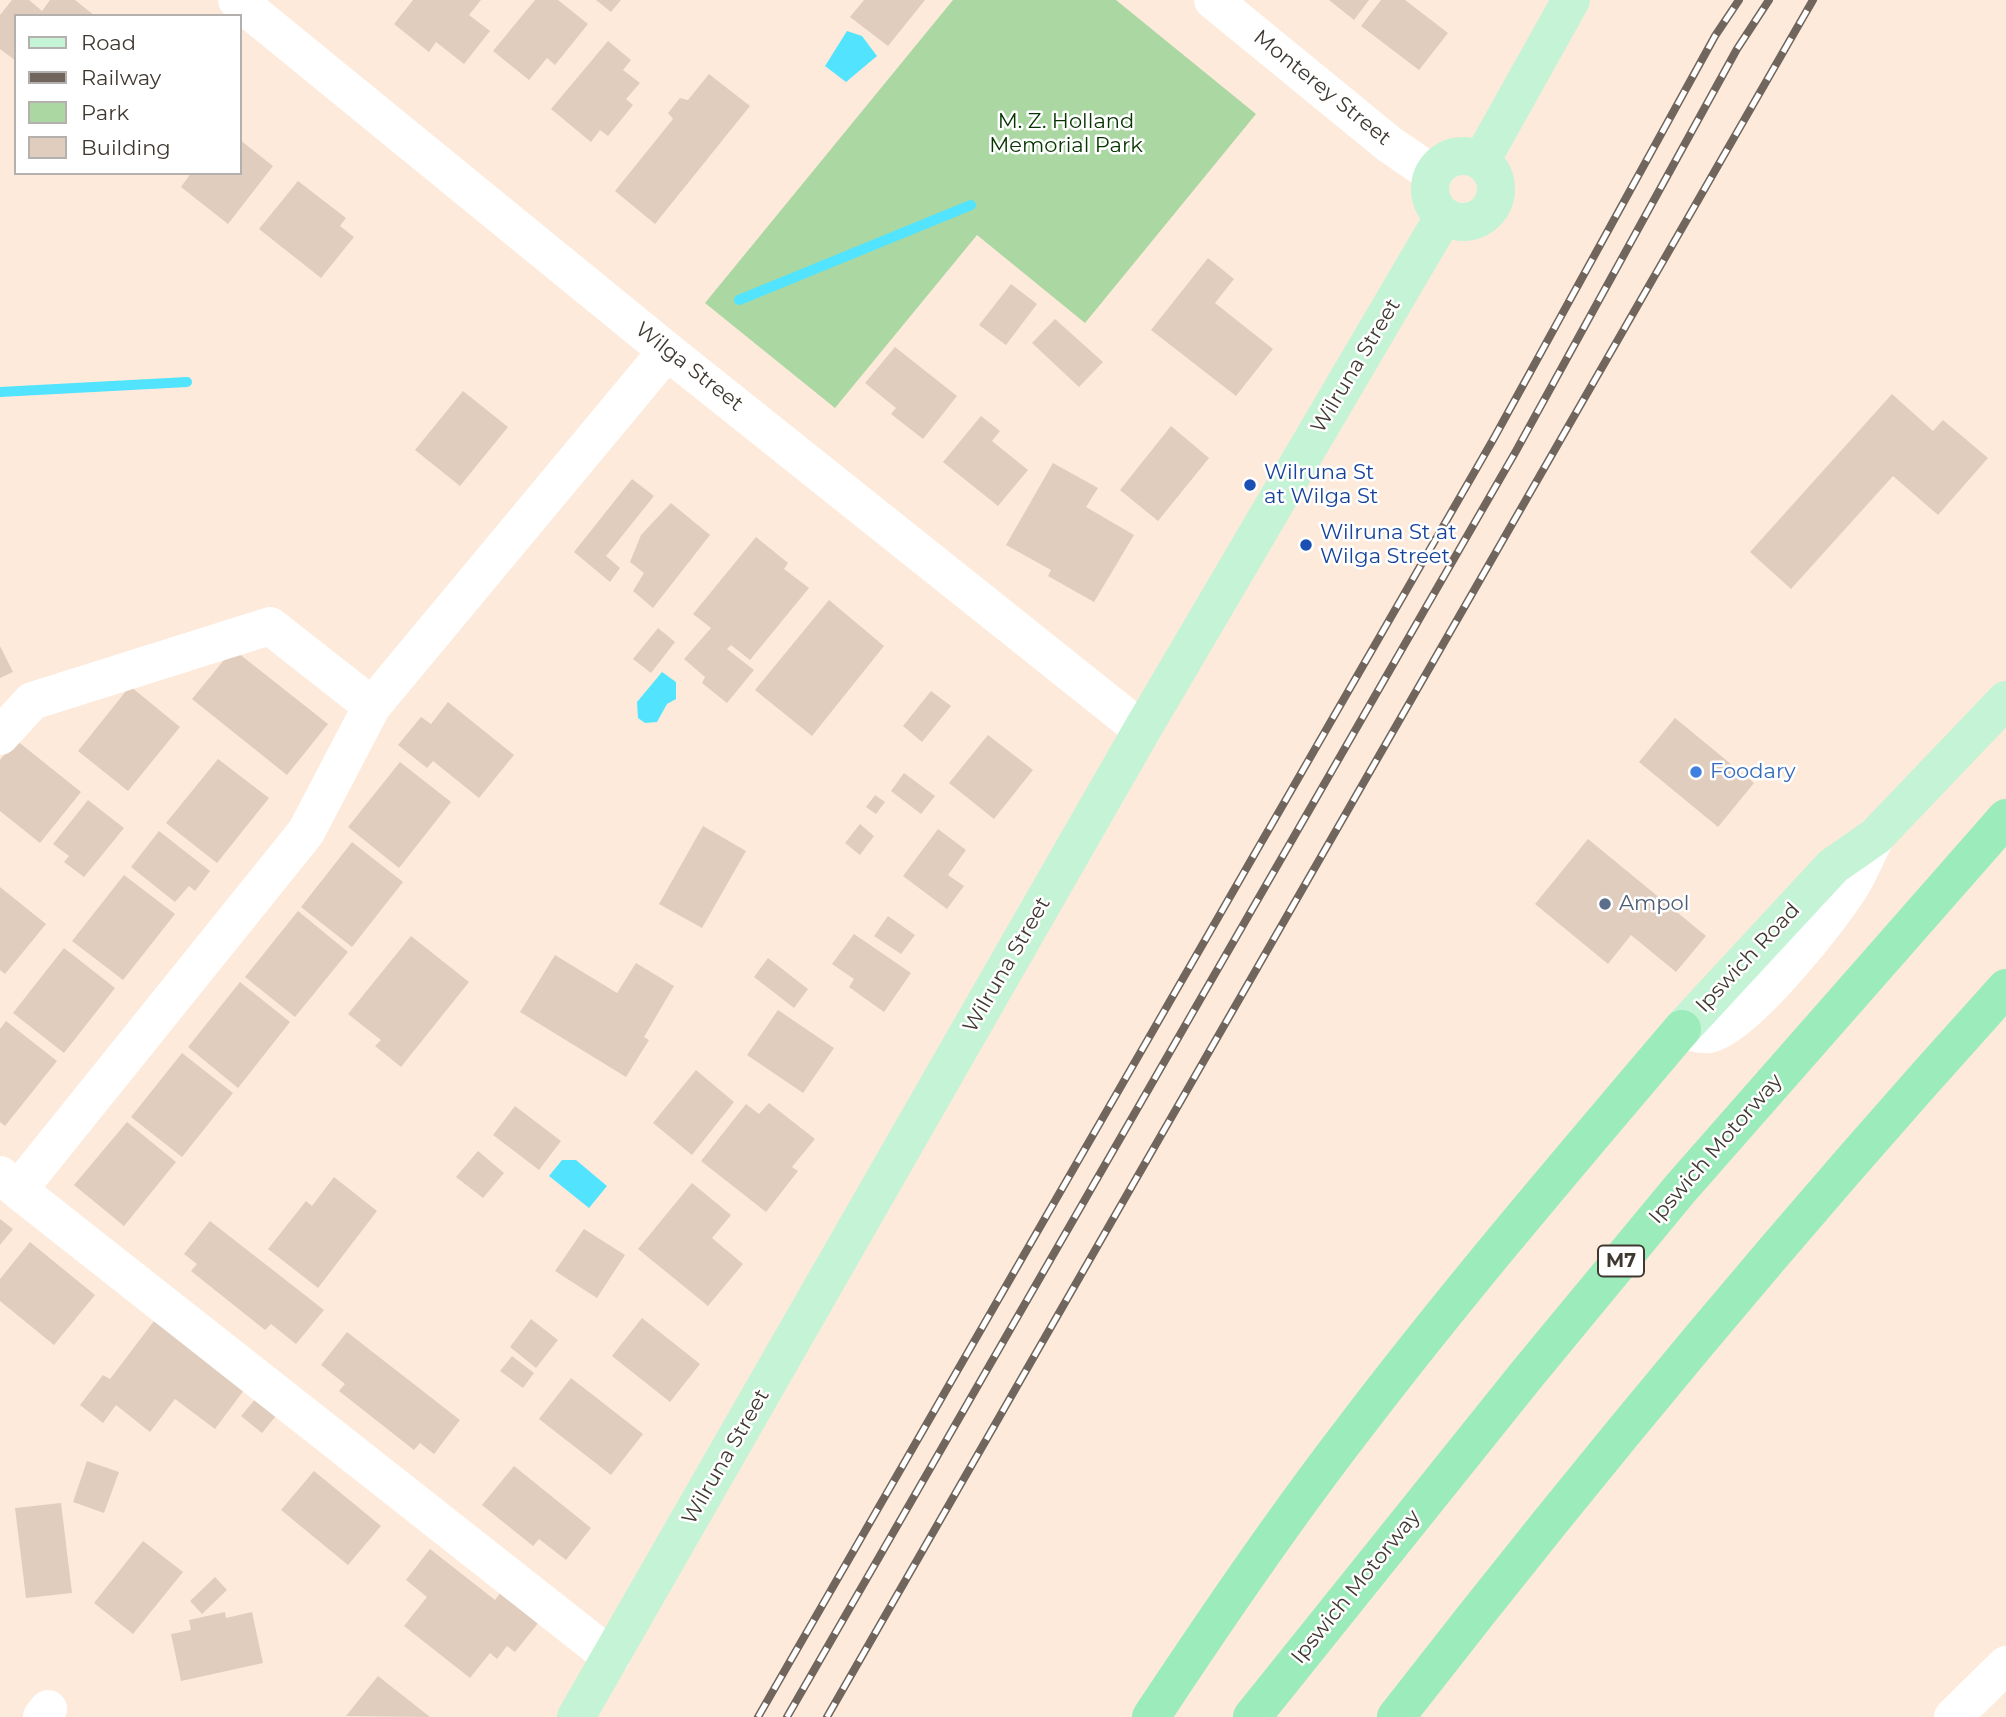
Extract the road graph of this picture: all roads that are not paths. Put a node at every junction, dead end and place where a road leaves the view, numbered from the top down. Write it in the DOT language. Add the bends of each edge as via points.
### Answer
graph roads {
  1 [pos="237,0"];
  2 [pos="1213,0"];
  3 [pos="1571,0"];
  4 [pos="1481,161"];
  5 [pos="1433,174"];
  6 [pos="1444,216"];
  7 [pos="667,351"];
  8 [pos="2006,700"];
  9 [pos="372,705"];
  10 [pos="1142,730"];
  11 [pos="0,736"];
  12 [pos="2006,818"];
  13 [pos="2006,988"];
  14 [pos="1682,1030"];
  15 [pos="9,1183"];
  16 [pos="611,1657"];
  17 [pos="2006,1665"];
  18 [pos="576,1717"];
  19 [pos="1151,1717"];
  20 [pos="1252,1717"];
  21 [pos="1396,1717"];
  22 [pos="1954,1717"];
  1 -- 7 [label="street, Wilga Street"];
  2 -- 5 [label="street, Monterey Street" via="1389,144"];
  3 -- 4 [label="main road"];
  4 -- 5 [label="main road" via="1470,156 1448,158"];
  4 -- 6 [label="main road" via="1493,175 1496,188 1491,207 1467,222"];
  5 -- 6 [label="main road" via="1429,185 1432,202"];
  6 -- 10 [label="main road, Wilruna Street"];
  7 -- 9 [label="street"];
  7 -- 10 [label="street, Wilga Street"];
  8 -- 14 [label="main road, Ipswich Road" via="1876,835 1833,866"];
  9 -- 11 [label="street" via="270,626 32,701"];
  9 -- 15 [label="street" via="306,832"];
  10 -- 16 [label="main road, Wilruna Street"];
  12 -- 20 [label="highway, Ipswich Motorway / M7" via="1680,1189"];
  13 -- 21 [label="highway" via="1667,1379"];
  14 -- 19 [label="highway" via="1353,1429"];
  15 -- 16 [label="street"];
  16 -- 18 [label="main road, Wilruna Street"];
  17 -- 22 [label="street"];
}
